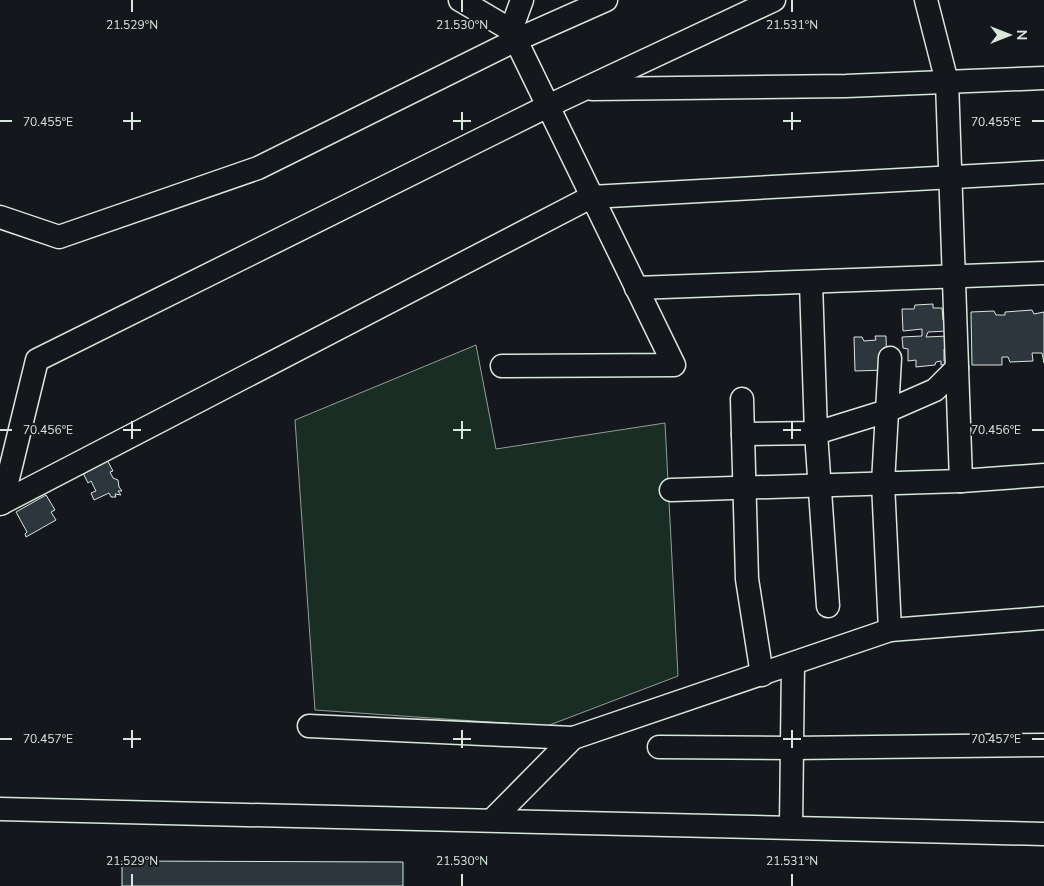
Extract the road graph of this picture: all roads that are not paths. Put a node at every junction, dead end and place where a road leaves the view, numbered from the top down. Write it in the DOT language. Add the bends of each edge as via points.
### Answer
graph roads {
  1 [pos="460,0"];
  2 [pos="522,0"];
  3 [pos="606,0"];
  4 [pos="774,0"];
  5 [pos="926,0"];
  6 [pos="514,35"];
  7 [pos="1044,78"];
  8 [pos="947,82"];
  9 [pos="583,89"];
  10 [pos="548,106"];
  11 [pos="1044,172"];
  12 [pos="950,176"];
  13 [pos="591,197"];
  14 [pos="0,217"];
  15 [pos="1044,273"];
  16 [pos="954,278"];
  17 [pos="811,283"];
  18 [pos="636,288"];
  19 [pos="890,358"];
  20 [pos="502,366"];
  21 [pos="957,368"];
  22 [pos="742,399"];
  23 [pos="887,411"];
  24 [pos="816,433"];
  25 [pos="743,434"];
  26 [pos="1044,475"];
  27 [pos="961,481"];
  28 [pos="883,483"];
  29 [pos="819,485"];
  30 [pos="746,488"];
  31 [pos="671,490"];
  32 [pos="1,504"];
  33 [pos="828,606"];
  34 [pos="1044,618"];
  35 [pos="890,630"];
  36 [pos="793,664"];
  37 [pos="762,675"];
  38 [pos="309,726"];
  39 [pos="573,738"];
  40 [pos="1044,745"];
  41 [pos="659,747"];
  42 [pos="792,748"];
  43 [pos="0,809"];
  44 [pos="493,820"];
  45 [pos="791,827"];
  46 [pos="1044,834"];
  1 -- 6 [label="street"];
  2 -- 6 [label="street"];
  3 -- 6 [label="street"];
  4 -- 9 [label="street"];
  5 -- 8 [label="street"];
  6 -- 10 [label="street"];
  6 -- 14 [label="street" via="258,168 58,237"];
  7 -- 8 [label="street"];
  8 -- 9 [label="street"];
  8 -- 12 [label="street"];
  9 -- 10 [label="street"];
  10 -- 13 [label="street"];
  10 -- 32 [label="street" via="37,360"];
  11 -- 12 [label="street"];
  12 -- 13 [label="street"];
  12 -- 16 [label="street"];
  13 -- 18 [label="street"];
  13 -- 32 [label="street"];
  15 -- 16 [label="street"];
  16 -- 17 [label="street"];
  16 -- 21 [label="street"];
  17 -- 18 [label="street"];
  17 -- 24 [label="street"];
  18 -- 20 [label="street" via="674,365"];
  19 -- 23 [label="street"];
  21 -- 23 [label="street" via="935,390"];
  21 -- 27 [label="street"];
  22 -- 25 [label="street"];
  23 -- 24 [label="street"];
  23 -- 28 [label="street"];
  24 -- 25 [label="street"];
  24 -- 29 [label="street"];
  25 -- 30 [label="street"];
  26 -- 27 [label="street"];
  27 -- 28 [label="street"];
  28 -- 29 [label="street"];
  28 -- 35 [label="street"];
  29 -- 30 [label="street"];
  29 -- 33 [label="street"];
  30 -- 31 [label="street"];
  30 -- 37 [label="street" via="747,579"];
  34 -- 35 [label="street"];
  35 -- 36 [label="street"];
  36 -- 37 [label="street"];
  36 -- 42 [label="street"];
  37 -- 39 [label="street"];
  38 -- 39 [label="street"];
  39 -- 44 [label="street"];
  40 -- 42 [label="street"];
  41 -- 42 [label="street"];
  42 -- 45 [label="street"];
  43 -- 44 [label="street"];
  44 -- 45 [label="street"];
  45 -- 46 [label="street"];
}
